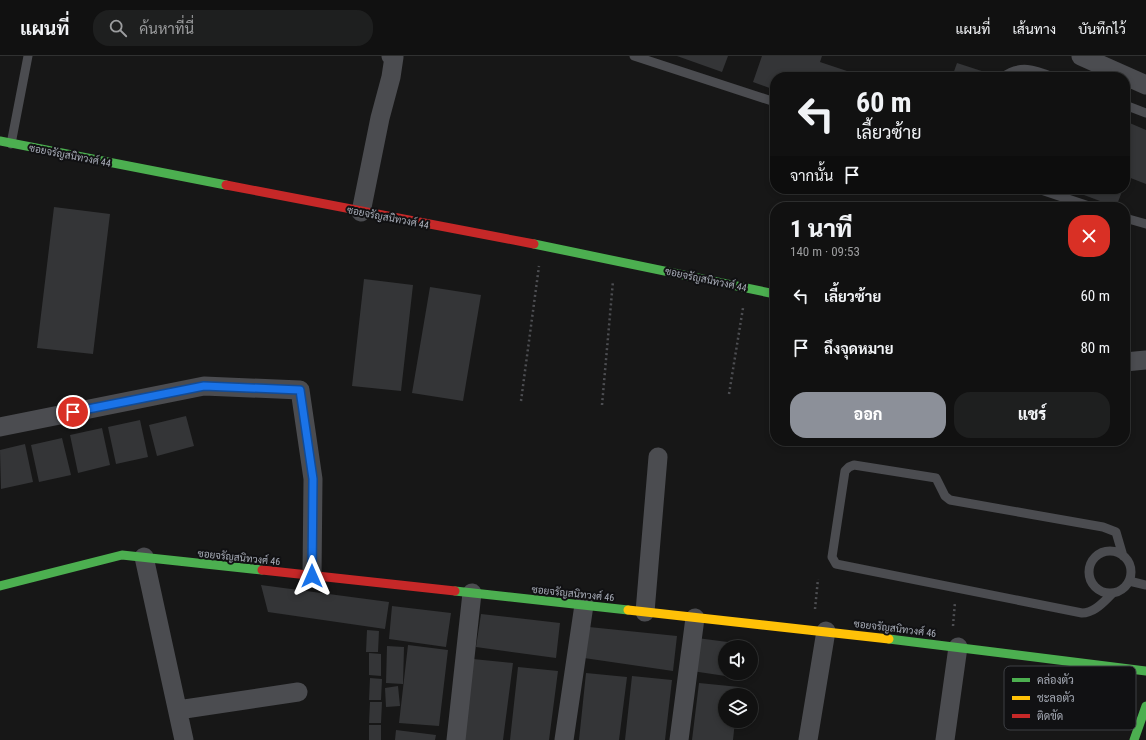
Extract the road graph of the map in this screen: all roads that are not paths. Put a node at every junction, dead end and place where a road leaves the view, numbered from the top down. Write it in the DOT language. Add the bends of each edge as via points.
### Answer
graph roads {
  1 [pos="28,56"];
  2 [pos="391,56"];
  3 [pos="634,56"];
  4 [pos="1081,56"];
  5 [pos="1013,72"];
  6 [pos="1040,72"];
  7 [pos="1117,72"];
  8 [pos="1130,78"];
  9 [pos="1146,85"];
  10 [pos="770,100"];
  11 [pos="1130,107"];
  12 [pos="1146,113"];
  13 [pos="0,141"];
  14 [pos="11,144"];
  15 [pos="1053,194"];
  16 [pos="1077,202"];
  17 [pos="361,212"];
  18 [pos="1130,219"];
  19 [pos="1146,224"];
  20 [pos="770,293"];
  21 [pos="1146,360"];
  22 [pos="1130,362"];
  23 [pos="0,427"];
  24 [pos="658,457"];
  25 [pos="1123,556"];
  26 [pos="144,558"];
  27 [pos="312,576"];
  28 [pos="1129,581"];
  29 [pos="0,586"];
  30 [pos="1146,586"];
  31 [pos="1113,592"];
  32 [pos="472,593"];
  33 [pos="584,605"];
  34 [pos="645,612"];
  35 [pos="695,618"];
  36 [pos="819,630"];
  37 [pos="958,648"];
  38 [pos="1105,666"];
  39 [pos="1136,670"];
  40 [pos="1146,671"];
  41 [pos="298,692"];
  42 [pos="1146,706"];
  43 [pos="178,710"];
  44 [pos="184,740"];
  45 [pos="456,740"];
  46 [pos="564,740"];
  47 [pos="679,740"];
  48 [pos="808,740"];
  49 [pos="945,740"];
  50 [pos="1134,740"];
  1 -- 14 [label="lane"];
  2 -- 17 [label="street" via="394,57 391,77"];
  3 -- 10 [label="lane"];
  4 -- 7 [label="street"];
  5 -- 6 [label="lane" via="1030,68"];
  8 -- 9 [label="street"];
  11 -- 12 [label="lane"];
  13 -- 14 [label="street, ซอยจรัญสนิทวงศ์ 44"];
  14 -- 17 [label="street, ซอยจรัญสนิทวงศ์ 44"];
  15 -- 16 [label="lane"];
  17 -- 20 [label="street, ซอยจรัญสนิทวงศ์ 44"];
  18 -- 19 [label="lane"];
  21 -- 22 [label="street"];
  23 -- 27 [label="street" via="204,386 300,390 313,479"];
  24 -- 34 [label="street"];
  25 -- 28 [label="lane" via="1130,567"];
  25 -- 31 [label="lane" via="1111,551 1104,552 1093,560 1090,566 1089,573 1094,586 1106,592"];
  25 -- 31 [label="lane" via="1116,532 1103,526 950,500 945,496 936,478 854,465 845,471 832,558 836,564 1082,613 1087,613 1098,606"];
  26 -- 27 [label="street, ซอยจรัญสนิทวงศ์ 46"];
  26 -- 29 [label="street, ซอยจรัญสนิทวงศ์ 46" via="122,555"];
  26 -- 43 [label="street"];
  27 -- 32 [label="street, ซอยจรัญสนิทวงศ์ 46"];
  28 -- 30 [label="lane"];
  28 -- 31 [label="lane" via="1119,591"];
  32 -- 33 [label="street, ซอยจรัญสนิทวงศ์ 46"];
  32 -- 45 [label="street"];
  33 -- 34 [label="street, ซอยจรัญสนิทวงศ์ 46"];
  33 -- 46 [label="street"];
  34 -- 35 [label="street, ซอยจรัญสนิทวงศ์ 46"];
  35 -- 36 [label="street, ซอยจรัญสนิทวงศ์ 46"];
  35 -- 47 [label="street"];
  36 -- 37 [label="street, ซอยจรัญสนิทวงศ์ 46"];
  36 -- 48 [label="street"];
  37 -- 38 [label="street, ซอยจรัญสนิทวงศ์ 46"];
  37 -- 49 [label="street"];
  39 -- 40 [label="street, ซอยจรัญสนิทวงศ์ 46"];
  41 -- 43 [label="street"];
  42 -- 50 [label="street"];
  43 -- 44 [label="street"];
}
